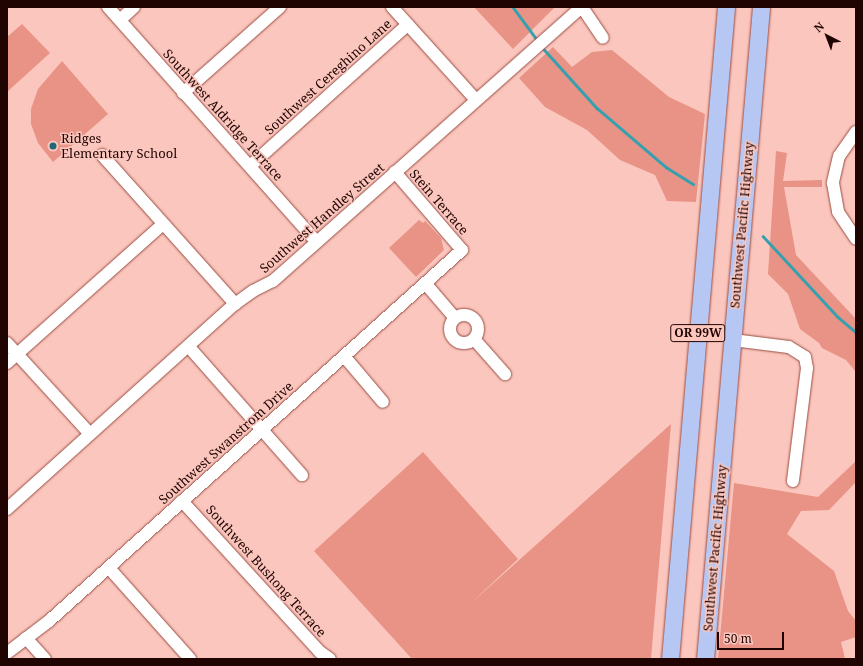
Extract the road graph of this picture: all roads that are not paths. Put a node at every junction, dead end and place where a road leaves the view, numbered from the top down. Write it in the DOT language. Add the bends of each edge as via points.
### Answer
graph roads {
  1 [pos="108,7"];
  2 [pos="134,7"];
  3 [pos="280,7"];
  4 [pos="392,7"];
  5 [pos="582,7"];
  6 [pos="726,7"];
  7 [pos="760,7"];
  8 [pos="120,20"];
  9 [pos="408,24"];
  10 [pos="603,38"];
  11 [pos="183,93"];
  12 [pos="476,100"];
  13 [pos="856,132"];
  14 [pos="102,155"];
  15 [pos="250,166"];
  16 [pos="395,172"];
  17 [pos="162,225"];
  18 [pos="856,239"];
  19 [pos="317,242"];
  20 [pos="462,250"];
  21 [pos="425,283"];
  22 [pos="235,304"];
  23 [pos="454,317"];
  24 [pos="474,338"];
  25 [pos="733,340"];
  26 [pos="7,343"];
  27 [pos="189,348"];
  28 [pos="17,354"];
  29 [pos="344,356"];
  30 [pos="7,363"];
  31 [pos="505,374"];
  32 [pos="383,402"];
  33 [pos="262,429"];
  34 [pos="90,434"];
  35 [pos="302,475"];
  36 [pos="793,481"];
  37 [pos="182,501"];
  38 [pos="7,509"];
  39 [pos="108,568"];
  40 [pos="26,638"];
  41 [pos="7,653"];
  42 [pos="45,659"];
  43 [pos="190,659"];
  44 [pos="330,659"];
  45 [pos="670,659"];
  46 [pos="705,659"];
  1 -- 8 [label="street, Southwest Aldridge Terrace"];
  2 -- 8 [label="street"];
  3 -- 11 [label="street"];
  4 -- 9 [label="street"];
  5 -- 10 [label="street"];
  5 -- 12 [label="street, Southwest Handley Street"];
  6 -- 45 [label="highway, OR 99W"];
  7 -- 25 [label="highway, Southwest Pacific Highway / OR 99W"];
  8 -- 11 [label="street, Southwest Aldridge Terrace"];
  9 -- 12 [label="street"];
  9 -- 15 [label="street, Southwest Cereghino Lane"];
  11 -- 15 [label="street, Southwest Aldridge Terrace"];
  12 -- 16 [label="street, Southwest Handley Street"];
  13 -- 18 [label="street" via="839,156 833,183 838,212"];
  14 -- 17 [label="street"];
  15 -- 19 [label="street, Southwest Aldridge Terrace"];
  16 -- 19 [label="street, Southwest Handley Street"];
  16 -- 20 [label="street, Stein Terrace"];
  17 -- 22 [label="street"];
  17 -- 28 [label="street"];
  19 -- 22 [label="street, Southwest Handley Street" via="273,281"];
  20 -- 21 [label="street, Southwest Swanstrom Drive"];
  21 -- 23 [label="street"];
  21 -- 29 [label="street, Southwest Swanstrom Drive"];
  22 -- 27 [label="street, Southwest Handley Street"];
  23 -- 24 [label="street" via="465,314 475,319 479,325"];
  23 -- 24 [label="street" via="450,330 452,335 461,343 470,342"];
  24 -- 31 [label="street"];
  25 -- 36 [label="street" via="789,347 805,356 807,368"];
  25 -- 46 [label="highway, Southwest Pacific Highway / OR 99W"];
  26 -- 28 [label="street"];
  27 -- 33 [label="street"];
  27 -- 34 [label="street, Southwest Handley Street"];
  28 -- 30 [label="street"];
  28 -- 34 [label="street"];
  29 -- 32 [label="street"];
  29 -- 33 [label="street, Southwest Swanstrom Drive"];
  33 -- 35 [label="street"];
  33 -- 37 [label="street, Southwest Swanstrom Drive"];
  34 -- 38 [label="street, Southwest Handley Street"];
  37 -- 39 [label="street, Southwest Swanstrom Drive"];
  37 -- 44 [label="street, Southwest Bushong Terrace" via="320,652"];
  39 -- 40 [label="street, Southwest Swanstrom Drive"];
  39 -- 43 [label="street"];
  40 -- 41 [label="street, Southwest Swanstrom Drive"];
  40 -- 42 [label="street"];
}
